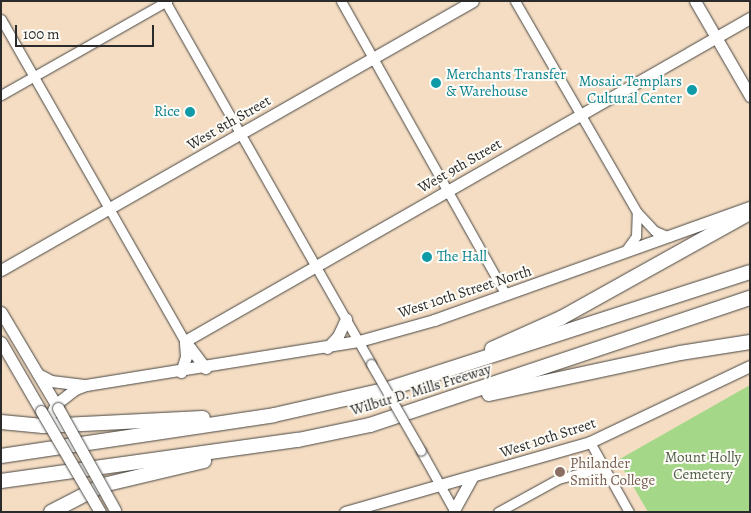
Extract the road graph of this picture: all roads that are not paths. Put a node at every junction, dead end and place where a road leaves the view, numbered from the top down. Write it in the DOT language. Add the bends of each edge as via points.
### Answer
graph roads {
  1 [pos="166,1"];
  2 [pos="341,1"];
  3 [pos="473,1"];
  4 [pos="514,1"];
  5 [pos="696,1"];
  6 [pos="750,18"];
  7 [pos="1,19"];
  8 [pos="716,37"];
  9 [pos="373,57"];
  10 [pos="34,76"];
  11 [pos="1,95"];
  12 [pos="750,96"];
  13 [pos="579,114"];
  14 [pos="241,134"];
  15 [pos="449,190"];
  16 [pos="750,207"];
  17 [pos="109,208"];
  18 [pos="637,212"];
  19 [pos="750,213"];
  20 [pos="669,237"];
  21 [pos="621,255"];
  22 [pos="750,263"];
  23 [pos="316,266"];
  24 [pos="1,270"];
  25 [pos="750,272"];
  26 [pos="506,295"];
  27 [pos="748,299"];
  28 [pos="651,305"];
  29 [pos="1,312"];
  30 [pos="346,319"];
  31 [pos="185,341"];
  32 [pos="358,341"];
  33 [pos="1,342"];
  34 [pos="750,342"];
  35 [pos="328,348"];
  36 [pos="750,366"];
  37 [pos="205,368"];
  38 [pos="181,372"];
  39 [pos="38,374"];
  40 [pos="431,377"];
  41 [pos="86,385"];
  42 [pos="442,403"];
  43 [pos="51,408"];
  44 [pos="274,415"];
  45 [pos="1,422"];
  46 [pos="298,440"];
  47 [pos="590,442"];
  48 [pos="1,456"];
  49 [pos="604,467"];
  50 [pos="472,477"];
  51 [pos="1,481"];
  52 [pos="440,486"];
  53 [pos="115,511"];
  54 [pos="455,511"];
  55 [pos="52,512"];
  56 [pos="100,512"];
  57 [pos="346,512"];
  58 [pos="498,512"];
  59 [pos="629,512"];
  1 -- 10 [label="street"];
  1 -- 14 [label="street"];
  2 -- 9 [label="street"];
  3 -- 9 [label="main road, West 8th Street"];
  4 -- 13 [label="street"];
  5 -- 8 [label="main road"];
  6 -- 8 [label="main road, West 9th Street"];
  7 -- 10 [label="street"];
  8 -- 12 [label="main road"];
  8 -- 13 [label="main road, West 9th Street"];
  9 -- 14 [label="main road, West 8th Street"];
  9 -- 15 [label="street"];
  10 -- 11 [label="street"];
  10 -- 17 [label="street"];
  13 -- 15 [label="main road, West 9th Street"];
  13 -- 18 [label="street"];
  14 -- 17 [label="main road, West 8th Street"];
  14 -- 23 [label="street"];
  15 -- 23 [label="main road, West 9th Street"];
  15 -- 26 [label="street"];
  16 -- 20 [label="main road, West 10th Street North"];
  17 -- 24 [label="main road, West 8th Street"];
  17 -- 31 [label="street"];
  18 -- 20 [label="street" via="655,230"];
  18 -- 21 [label="street" via="636,236"];
  19 -- 40 [label="highway" via="561,318"];
  20 -- 21 [label="main road, West 10th Street North"];
  21 -- 26 [label="main road, West 10th Street North"];
  22 -- 28 [label="highway"];
  23 -- 30 [label="street"];
  23 -- 31 [label="main road, West 9th Street"];
  25 -- 28 [label="highway, Wilbur D. Mills Freeway"];
  26 -- 32 [label="main road, West 10th Street North"];
  27 -- 42 [label="highway, Wilbur D. Mills Freeway"];
  28 -- 40 [label="highway, Wilbur D. Mills Freeway"];
  29 -- 39 [label="main road"];
  30 -- 32 [label="street"];
  30 -- 35 [label="main road"];
  31 -- 37 [label="main road"];
  31 -- 38 [label="main road" via="186,357"];
  32 -- 35 [label="main road, West 10th Street North"];
  32 -- 52 [label="street, bridge"];
  33 -- 43 [label="main road"];
  34 -- 42 [label="highway"];
  35 -- 37 [label="main road, West 10th Street North"];
  36 -- 47 [label="main road, West 10th Street"];
  37 -- 38 [label="main road, West 10th Street North"];
  38 -- 41 [label="main road"];
  39 -- 41 [label="main road" via="51,381"];
  39 -- 43 [label="main road"];
  40 -- 44 [label="highway, Wilbur D. Mills Freeway"];
  41 -- 43 [label="main road" via="75,389"];
  42 -- 46 [label="highway, Wilbur D. Mills Freeway" via="370,425"];
  43 -- 53 [label="main road, bridge"];
  43 -- 56 [label="main road, bridge" via="47,422"];
  44 -- 45 [label="highway" via="43,426"];
  44 -- 48 [label="highway, Wilbur D. Mills Freeway"];
  46 -- 51 [label="highway, Wilbur D. Mills Freeway"];
  46 -- 55 [label="highway" via="127,478 88,491"];
  47 -- 49 [label="street"];
  47 -- 50 [label="main road, West 10th Street"];
  49 -- 58 [label="street" via="558,478"];
  49 -- 59 [label="street"];
  50 -- 52 [label="main road, West 10th Street"];
  50 -- 54 [label="main road"];
  52 -- 54 [label="street"];
  52 -- 57 [label="main road, West 10th Street"];
}
